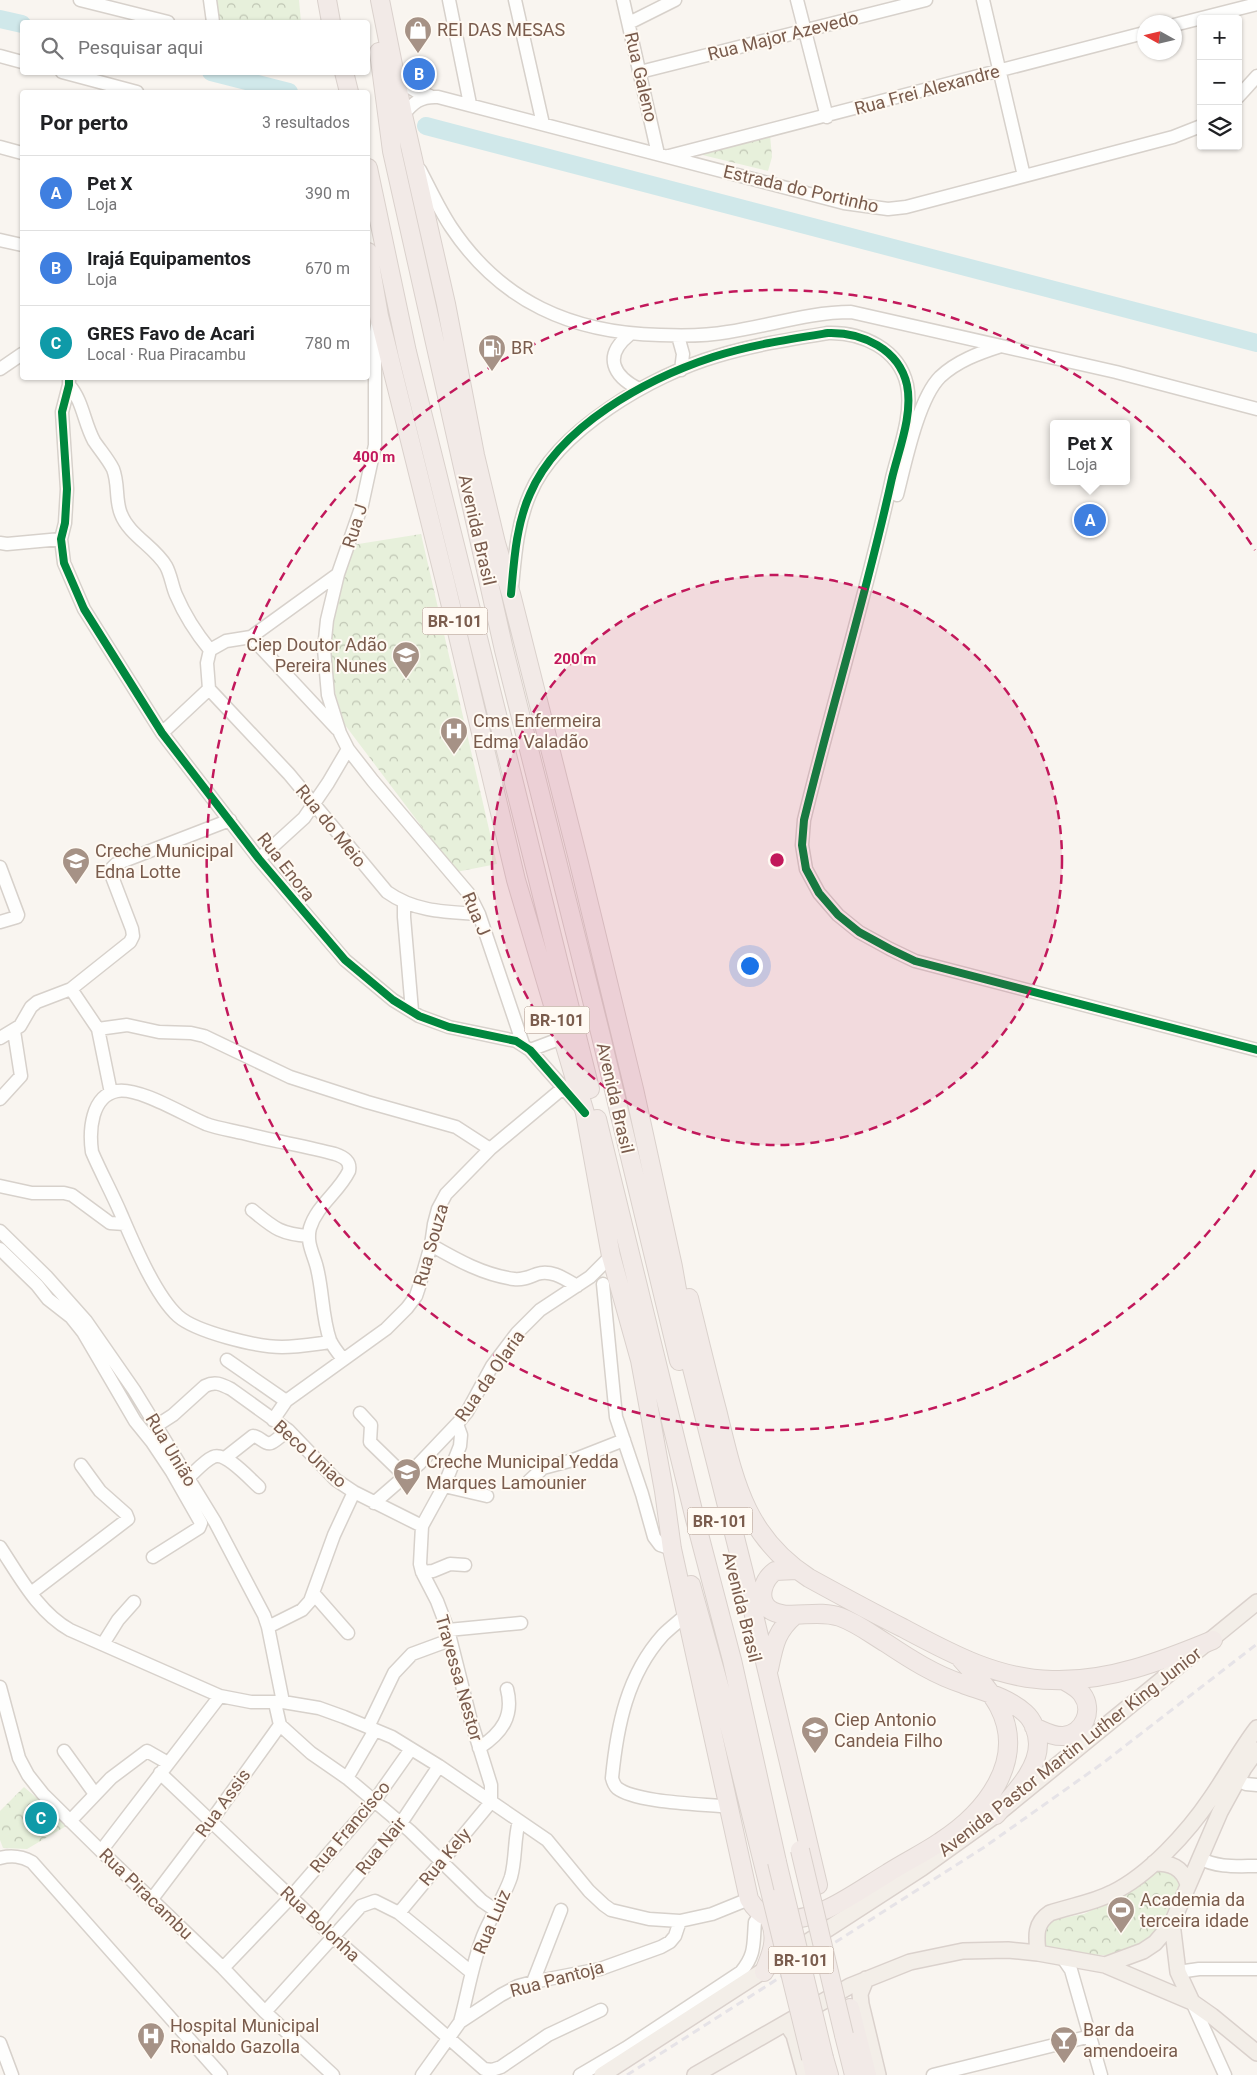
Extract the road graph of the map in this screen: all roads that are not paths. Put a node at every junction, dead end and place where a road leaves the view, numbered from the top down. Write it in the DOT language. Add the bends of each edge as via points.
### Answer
graph roads {
  1 [pos="80,0"];
  2 [pos="210,0"];
  3 [pos="319,0"];
  4 [pos="327,0"];
  5 [pos="368,0"];
  6 [pos="380,0"];
  7 [pos="449,0"];
  8 [pos="515,0"];
  9 [pos="623,0"];
  10 [pos="675,0"];
  11 [pos="797,0"];
  12 [pos="926,0"];
  13 [pos="983,0"];
  14 [pos="1257,4"];
  15 [pos="160,20"];
  16 [pos="213,20"];
  17 [pos="323,20"];
  18 [pos="331,20"];
  19 [pos="628,23"];
  20 [pos="1182,24"];
  21 [pos="805,31"];
  22 [pos="1137,35"];
  23 [pos="0,56"];
  24 [pos="20,61"];
  25 [pos="1001,71"];
  26 [pos="640,72"];
  27 [pos="73,75"];
  28 [pos="335,75"];
  29 [pos="345,75"];
  30 [pos="1257,76"];
  31 [pos="396,79"];
  32 [pos="130,90"];
  33 [pos="338,90"];
  34 [pos="348,90"];
  35 [pos="1242,93"];
  36 [pos="430,96"];
  37 [pos="470,104"];
  38 [pos="403,115"];
  39 [pos="827,116"];
  40 [pos="543,124"];
  41 [pos="1197,128"];
  42 [pos="709,146"];
  43 [pos="0,147"];
  44 [pos="20,152"];
  45 [pos="411,152"];
  46 [pos="662,156"];
  47 [pos="705,167"];
  48 [pos="1024,176"];
  49 [pos="370,177"];
  50 [pos="0,240"];
  51 [pos="20,245"];
  52 [pos="370,270"];
  53 [pos="374,306"];
  54 [pos="629,334"];
  55 [pos="678,336"];
  56 [pos="1001,346"];
  57 [pos="20,355"];
  58 [pos="0,369"];
  59 [pos="681,370"];
  60 [pos="69,382"];
  61 [pos="639,389"];
  62 [pos="1257,409"];
  63 [pos="883,522"];
  64 [pos="60,539"];
  65 [pos="0,543"];
  66 [pos="484,558"];
  67 [pos="338,574"];
  68 [pos="511,594"];
  69 [pos="251,637"];
  70 [pos="210,650"];
  71 [pos="209,689"];
  72 [pos="340,732"];
  73 [pos="162,733"];
  74 [pos="348,749"];
  75 [pos="314,805"];
  76 [pos="564,807"];
  77 [pos="230,820"];
  78 [pos="259,859"];
  79 [pos="0,867"];
  80 [pos="404,903"];
  81 [pos="479,914"];
  82 [pos="0,922"];
  83 [pos="71,989"];
  84 [pos="412,1011"];
  85 [pos="98,1029"];
  86 [pos="14,1031"];
  87 [pos="0,1038"];
  88 [pos="562,1038"];
  89 [pos="527,1047"];
  90 [pos="1257,1050"];
  91 [pos="563,1088"];
  92 [pos="111,1093"];
  93 [pos="0,1099"];
  94 [pos="585,1113"];
  95 [pos="642,1128"];
  96 [pos="490,1149"];
  97 [pos="0,1186"];
  98 [pos="656,1194"];
  99 [pos="252,1210"];
  100 [pos="125,1224"];
  101 [pos="0,1231"];
  102 [pos="309,1236"];
  103 [pos="431,1245"];
  104 [pos="0,1249"];
  105 [pos="612,1256"];
  106 [pos="590,1277"];
  107 [pos="577,1286"];
  108 [pos="612,1286"];
  109 [pos="670,1328"];
  110 [pos="331,1342"];
  111 [pos="342,1359"];
  112 [pos="227,1360"];
  113 [pos="640,1360"];
  114 [pos="113,1371"];
  115 [pos="134,1390"];
  116 [pos="122,1398"];
  117 [pos="286,1401"];
  118 [pos="360,1413"];
  119 [pos="273,1420"];
  120 [pos="457,1424"];
  121 [pos="156,1426"];
  122 [pos="288,1430"];
  123 [pos="624,1440"];
  124 [pos="225,1458"];
  125 [pos="81,1465"];
  126 [pos="180,1473"];
  127 [pos="405,1476"];
  128 [pos="529,1481"];
  129 [pos="258,1486"];
  130 [pos="444,1486"];
  131 [pos="664,1491"];
  132 [pos="354,1492"];
  133 [pos="642,1494"];
  134 [pos="487,1496"];
  135 [pos="374,1503"];
  136 [pos="695,1519"];
  137 [pos="422,1526"];
  138 [pos="0,1547"];
  139 [pos="672,1549"];
  140 [pos="153,1557"];
  141 [pos="465,1565"];
  142 [pos="797,1570"];
  143 [pos="422,1572"];
  144 [pos="313,1593"];
  145 [pos="31,1594"];
  146 [pos="134,1602"];
  147 [pos="1257,1602"];
  148 [pos="686,1615"];
  149 [pos="795,1615"];
  150 [pos="520,1623"];
  151 [pos="268,1627"];
  152 [pos="348,1633"];
  153 [pos="449,1635"];
  154 [pos="1212,1640"];
  155 [pos="102,1644"];
  156 [pos="961,1659"];
  157 [pos="768,1675"];
  158 [pos="1063,1680"];
  159 [pos="0,1687"];
  160 [pos="507,1688"];
  161 [pos="990,1693"];
  162 [pos="220,1696"];
  163 [pos="279,1702"];
  164 [pos="280,1724"];
  165 [pos="1034,1727"];
  166 [pos="371,1728"];
  167 [pos="1257,1728"];
  168 [pos="479,1748"];
  169 [pos="411,1749"];
  170 [pos="1257,1750"];
  171 [pos="64,1751"];
  172 [pos="168,1763"];
  173 [pos="439,1766"];
  174 [pos="160,1773"];
  175 [pos="347,1778"];
  176 [pos="1237,1780"];
  177 [pos="1257,1785"];
  178 [pos="95,1794"];
  179 [pos="375,1800"];
  180 [pos="491,1802"];
  181 [pos="730,1807"];
  182 [pos="996,1815"];
  183 [pos="70,1820"];
  184 [pos="211,1821"];
  185 [pos="520,1821"];
  186 [pos="401,1823"];
  187 [pos="100,1851"];
  188 [pos="0,1858"];
  189 [pos="1199,1858"];
  190 [pos="442,1861"];
  191 [pos="1154,1863"];
  192 [pos="1257,1866"];
  193 [pos="1188,1884"];
  194 [pos="291,1897"];
  195 [pos="152,1899"];
  196 [pos="749,1899"];
  197 [pos="393,1910"];
  198 [pos="495,1910"];
  199 [pos="561,1910"];
  200 [pos="765,1916"];
  201 [pos="680,1920"];
  202 [pos="319,1922"];
  203 [pos="1172,1923"];
  204 [pos="332,1936"];
  205 [pos="1038,1953"];
  206 [pos="1062,1957"];
  207 [pos="1105,1965"];
  208 [pos="223,1968"];
  209 [pos="1257,1969"];
  210 [pos="471,1972"];
  211 [pos="764,1972"];
  212 [pos="1178,1972"];
  213 [pos="866,1979"];
  214 [pos="534,1982"];
  215 [pos="1192,2002"];
  216 [pos="601,2010"];
  217 [pos="265,2012"];
  218 [pos="460,2022"];
  219 [pos="786,2023"];
  220 [pos="1091,2036"];
  221 [pos="448,2039"];
  222 [pos="0,2042"];
  223 [pos="1257,2053"];
  224 [pos="817,2064"];
  225 [pos="988,2069"];
  226 [pos="12,2075"];
  227 [pos="221,2075"];
  228 [pos="333,2075"];
  229 [pos="422,2075"];
  230 [pos="580,2075"];
  231 [pos="602,2075"];
  232 [pos="695,2075"];
  233 [pos="805,2075"];
  234 [pos="829,2075"];
  235 [pos="854,2075"];
  236 [pos="867,2075"];
  237 [pos="878,2075"];
  238 [pos="933,2075"];
  239 [pos="1101,2075"];
  240 [pos="1225,2075"];
  1 -- 15 [label="street"];
  2 -- 16 [label="street"];
  3 -- 17 [label="highway"];
  4 -- 18 [label="highway"];
  5 -- 66 [label="highway, Avenida Brasil / BR-101" via="381,64 392,151"];
  6 -- 31 [label="highway, Avenida Brasil / BR-101"];
  7 -- 37 [label="street"];
  8 -- 40 [label="street"];
  9 -- 19 [label="street, Rua Galeno"];
  10 -- 19 [label="street"];
  11 -- 21 [label="street"];
  12 -- 21 [label="street, Rua Major Azevedo"];
  13 -- 25 [label="street"];
  14 -- 20 [label="street"];
  19 -- 26 [label="street, Rua Galeno"];
  21 -- 26 [label="street, Rua Major Azevedo"];
  21 -- 39 [label="street"];
  22 -- 25 [label="street, Rua Frei Alexandre"];
  23 -- 24 [label="street"];
  25 -- 39 [label="street, Rua Frei Alexandre"];
  25 -- 48 [label="street"];
  26 -- 46 [label="street, Rua Galeno"];
  27 -- 32 [label="street"];
  28 -- 33 [label="highway"];
  29 -- 34 [label="highway"];
  30 -- 35 [label="street"];
  31 -- 36 [label="street, Estrada do Portinho"];
  31 -- 38 [label="highway, Avenida Brasil / BR-101"];
  36 -- 37 [label="street, Estrada do Portinho"];
  36 -- 38 [label="street" via="414,102"];
  37 -- 40 [label="street, Estrada do Portinho"];
  38 -- 45 [label="highway, Avenida Brasil / BR-101"];
  39 -- 42 [label="street, Rua Frei Alexandre"];
  40 -- 46 [label="street, Estrada do Portinho"];
  41 -- 48 [label="street, Estrada do Portinho" via="1173,138"];
  42 -- 46 [label="street, Rua Frei Alexandre"];
  42 -- 47 [label="street" via="702,159"];
  43 -- 44 [label="street"];
  45 -- 54 [label="street" via="450,227 483,267 502,283 558,317"];
  45 -- 68 [label="highway, Avenida Brasil / BR-101" via="476,456"];
  46 -- 47 [label="street, Estrada do Portinho"];
  47 -- 48 [label="street, Estrada do Portinho" via="844,203 888,209"];
  49 -- 136 [label="highway, Avenida Brasil / BR-101" via="407,352"];
  50 -- 51 [label="street"];
  52 -- 53 [label="highway, Avenida Brasil / BR-101"];
  53 -- 67 [label="street, Rua J" via="375,445 362,505"];
  53 -- 88 [label="highway, Avenida Brasil / BR-101" via="445,581 516,880"];
  54 -- 55 [label="street"];
  54 -- 61 [label="street" via="617,348 615,368 625,381"];
  55 -- 56 [label="street" via="728,332 851,312"];
  55 -- 59 [label="street" via="683,354"];
  56 -- 62 [label="street"];
  56 -- 63 [label="street" via="955,366 934,385 913,437 891,511"];
  57 -- 58 [label="street"];
  59 -- 61 [label="street"];
  59 -- 63 [label="street" via="715,356 809,336 843,333 878,345 892,356 902,372 908,399"];
  60 -- 64 [label="street" via="62,412 67,496"];
  60 -- 70 [label="street" via="79,399 94,441 113,470 122,516 166,566 189,622"];
  61 -- 68 [label="street" via="612,405 563,445 540,475 523,513"];
  63 -- 90 [label="street" via="804,820 802,845 806,870 819,893 859,932 915,960"];
  64 -- 65 [label="street"];
  64 -- 73 [label="street, Rua Enora" via="64,562 77,596"];
  66 -- 76 [label="highway" via="516,656 544,766"];
  66 -- 109 [label="highway, Avenida Brasil / BR-101"];
  67 -- 69 [label="street"];
  67 -- 72 [label="street, Rua J" via="324,649 328,695"];
  68 -- 76 [label="highway, Avenida Brasil / BR-101"];
  69 -- 70 [label="street" via="226,641"];
  69 -- 72 [label="street, Rua J"];
  70 -- 71 [label="street" via="207,663"];
  71 -- 73 [label="street"];
  71 -- 75 [label="street, Rua do Meio"];
  72 -- 74 [label="street, Rua J"];
  73 -- 77 [label="street, Rua Enora"];
  74 -- 75 [label="street"];
  74 -- 81 [label="street, Rua J" via="463,884"];
  75 -- 78 [label="street"];
  75 -- 80 [label="street, Rua do Meio" via="380,886"];
  76 -- 95 [label="highway, Avenida Brasil / BR-101"];
  77 -- 78 [label="street, Rua Enora"];
  77 -- 83 [label="street" via="120,862 112,868 113,881 133,936 123,949"];
  78 -- 84 [label="street, Rua Enora" via="345,960 393,1000"];
  79 -- 82 [label="street" via="18,915"];
  80 -- 81 [label="street, Rua do Meio" via="441,912"];
  80 -- 84 [label="street"];
  81 -- 89 [label="street, Rua J"];
  83 -- 85 [label="street"];
  83 -- 86 [label="street" via="37,1002"];
  84 -- 89 [label="street, Rua Enora" via="442,1024 516,1041"];
  85 -- 92 [label="street"];
  85 -- 96 [label="street" via="127,1025 204,1036 290,1077 456,1127"];
  86 -- 87 [label="street"];
  86 -- 93 [label="street" via="21,1076"];
  88 -- 89 [label="street"];
  88 -- 94 [label="highway, Avenida Brasil / BR-101"];
  89 -- 91 [label="street"];
  91 -- 94 [label="street"];
  91 -- 96 [label="street, Rua Souza"];
  92 -- 100 [label="street" via="100,1102 95,1113 90,1140 92,1152"];
  92 -- 102 [label="street" via="136,1093 216,1127 345,1158 349,1172 322,1206"];
  94 -- 105 [label="highway, Avenida Brasil / BR-101"];
  95 -- 98 [label="highway, Avenida Brasil"];
  95 -- 109 [label="highway" via="671,1303"];
  96 -- 103 [label="street, Rua Souza" via="446,1194 438,1209"];
  97 -- 100 [label="street" via="32,1193 72,1195 110,1223"];
  98 -- 142 [label="highway, Avenida Brasil / BR-101" via="670,1219 740,1497 772,1547"];
  98 -- 157 [label="highway, Avenida Brasil" via="688,1352"];
  99 -- 102 [label="street" via="270,1226 287,1234"];
  100 -- 110 [label="street" via="167,1304 186,1322 206,1331 272,1346"];
  101 -- 114 [label="street, Rua União" via="86,1321"];
  102 -- 110 [label="street"];
  103 -- 107 [label="street" via="465,1264 494,1274 525,1279 547,1272"];
  103 -- 111 [label="street, Rua Souza" via="416,1296 386,1329"];
  104 -- 114 [label="street" via="48,1299 71,1317"];
  105 -- 106 [label="street, Rua da Olaria"];
  105 -- 108 [label="highway, Avenida Brasil / BR-101"];
  106 -- 107 [label="street, Rua da Olaria"];
  106 -- 108 [label="street"];
  107 -- 120 [label="street, Rua da Olaria" via="540,1310 517,1333 492,1366"];
  108 -- 113 [label="highway, Avenida Brasil / BR-101"];
  108 -- 123 [label="street" via="616,1417"];
  109 -- 235 [label="highway, Avenida Brasil / BR-101, bridge" via="735,1575"];
  110 -- 111 [label="street"];
  111 -- 117 [label="street, Rua Souza"];
  112 -- 117 [label="street"];
  113 -- 131 [label="highway, Avenida Brasil"];
  113 -- 136 [label="highway" via="666,1448"];
  114 -- 115 [label="street, Rua União"];
  114 -- 116 [label="street"];
  115 -- 116 [label="street"];
  115 -- 121 [label="street, Rua União"];
  116 -- 126 [label="street" via="135,1421"];
  117 -- 119 [label="street, Rua Souza"];
  118 -- 127 [label="street" via="371,1425 370,1442"];
  119 -- 121 [label="street, Beco Uniao" via="230,1389 211,1383"];
  119 -- 122 [label="street, Beco Uniao"];
  120 -- 127 [label="street, Rua da Olaria"];
  120 -- 130 [label="street" via="460,1446"];
  121 -- 126 [label="street, Rua União"];
  122 -- 124 [label="street" via="271,1443 253,1436"];
  122 -- 132 [label="street, Beco Uniao" via="336,1480"];
  123 -- 128 [label="street" via="543,1468"];
  123 -- 133 [label="street"];
  124 -- 126 [label="street" via="212,1457"];
  124 -- 129 [label="street"];
  125 -- 145 [label="street" via="100,1491 128,1519"];
  126 -- 140 [label="street" via="202,1523"];
  126 -- 151 [label="street, Rua União" via="234,1555"];
  127 -- 135 [label="street, Rua da Olaria"];
  130 -- 134 [label="street"];
  130 -- 137 [label="street"];
  131 -- 133 [label="street"];
  131 -- 139 [label="highway, Avenida Brasil"];
  131 -- 224 [label="highway, Avenida Brasil, bridge" via="723,1700"];
  132 -- 135 [label="street, Beco Uniao"];
  132 -- 144 [label="street"];
  133 -- 139 [label="street" via="654,1537 660,1545"];
  135 -- 137 [label="street, Beco Uniao"];
  136 -- 224 [label="highway, Avenida Brasil / BR-101, bridge" via="732,1660"];
  137 -- 143 [label="street, Travessa Nestor"];
  138 -- 145 [label="street"];
  139 -- 148 [label="highway, Avenida Brasil"];
  141 -- 143 [label="street" via="450,1564"];
  142 -- 149 [label="highway" via="770,1574 762,1595 772,1611"];
  142 -- 156 [label="highway, Avenida Brasil"];
  143 -- 153 [label="street, Travessa Nestor"];
  144 -- 151 [label="street" via="302,1610"];
  144 -- 152 [label="street"];
  145 -- 155 [label="street" via="58,1623"];
  146 -- 155 [label="street"];
  147 -- 154 [label="main road, Avenida Pastor Martin Luther King Junior"];
  148 -- 181 [label="highway, Avenida Brasil"];
  148 -- 181 [label="street" via="664,1634 632,1683 624,1705 612,1778 620,1790 645,1798"];
  149 -- 157 [label="highway" via="778,1634"];
  149 -- 161 [label="highway" via="821,1613 838,1616 941,1675"];
  150 -- 153 [label="street"];
  151 -- 163 [label="street, Rua União"];
  153 -- 166 [label="street" via="412,1654 394,1673"];
  153 -- 168 [label="street, Travessa Nestor"];
  154 -- 158 [label="highway" via="1154,1664 1095,1677"];
  154 -- 182 [label="main road, Avenida Pastor Martin Luther King Junior"];
  155 -- 162 [label="street"];
  156 -- 158 [label="highway" via="1021,1677"];
  156 -- 161 [label="highway"];
  157 -- 236 [label="highway, Avenida Brasil"];
  158 -- 165 [label="highway" via="1083,1695 1087,1712 1082,1726 1064,1736 1048,1734"];
  159 -- 183 [label="street, Rua Piracambu" via="28,1775"];
  160 -- 168 [label="street" via="510,1701 504,1725"];
  161 -- 165 [label="highway" via="1021,1710"];
  161 -- 200 [label="highway" via="999,1706 1008,1745 1004,1773 984,1804 942,1842 837,1903 800,1918 781,1920"];
  162 -- 163 [label="street" via="250,1702"];
  162 -- 172 [label="street"];
  163 -- 164 [label="street"];
  163 -- 166 [label="street" via="319,1708"];
  164 -- 175 [label="street" via="311,1753"];
  164 -- 184 [label="street, Rua Assis"];
  165 -- 182 [label="highway" via="1038,1743 1035,1761"];
  166 -- 169 [label="street"];
  166 -- 175 [label="street"];
  167 -- 191 [label="main road" via="1211,1799 1185,1832"];
  168 -- 180 [label="street, Travessa Nestor" via="491,1785"];
  169 -- 173 [label="street"];
  169 -- 179 [label="street, Rua Francisco"];
  170 -- 176 [label="main road"];
  171 -- 178 [label="street"];
  172 -- 174 [label="street"];
  172 -- 178 [label="street" via="147,1751 120,1770"];
  173 -- 180 [label="street"];
  173 -- 186 [label="street, Rua Nair"];
  174 -- 184 [label="street, Rua Bolonha"];
  174 -- 187 [label="street"];
  175 -- 179 [label="street"];
  176 -- 177 [label="street"];
  176 -- 189 [label="main road"];
  178 -- 183 [label="street"];
  179 -- 186 [label="street"];
  179 -- 194 [label="street, Rua Francisco"];
  180 -- 185 [label="street"];
  180 -- 190 [label="street, Rua Kely"];
  181 -- 196 [label="highway, Avenida Brasil"];
  182 -- 211 [label="main road, Avenida Pastor Martin Luther King Junior"];
  183 -- 187 [label="street, Rua Piracambu"];
  184 -- 194 [label="street, Rua Bolonha"];
  184 -- 195 [label="street, Rua Assis"];
  185 -- 198 [label="street, Rua Luiz" via="510,1880"];
  185 -- 201 [label="street" via="547,1840 604,1905 618,1912 649,1919"];
  186 -- 190 [label="street"];
  186 -- 202 [label="street, Rua Nair"];
  187 -- 195 [label="street, Rua Piracambu"];
  188 -- 227 [label="street" via="23,1857 32,1862"];
  189 -- 192 [label="street" via="1212,1865"];
  189 -- 193 [label="main road"];
  190 -- 197 [label="street, Rua Kely"];
  190 -- 198 [label="street"];
  191 -- 193 [label="main road" via="1179,1869"];
  191 -- 205 [label="main road" via="1113,1893 1044,1916 1037,1928"];
  193 -- 203 [label="main road"];
  194 -- 202 [label="street, Rua Bolonha"];
  194 -- 208 [label="street, Rua Francisco"];
  195 -- 208 [label="street, Rua Piracambu"];
  196 -- 200 [label="highway"];
  196 -- 201 [label="street" via="712,1914"];
  197 -- 204 [label="street" via="375,1901 361,1906"];
  197 -- 210 [label="street"];
  198 -- 210 [label="street, Rua Luiz"];
  199 -- 214 [label="street"];
  200 -- 211 [label="highway" via="773,1928 774,1943"];
  200 -- 230 [label="street" via="755,1922 752,1956 741,1972"];
  201 -- 214 [label="street, Rua Pantoja" via="675,1936 661,1947 600,1969"];
  202 -- 204 [label="street, Rua Bolonha"];
  203 -- 207 [label="main road" via="1155,1943 1143,1951"];
  203 -- 212 [label="main road"];
  204 -- 217 [label="street"];
  204 -- 221 [label="street, Rua Bolonha"];
  205 -- 206 [label="main road"];
  205 -- 213 [label="main road" via="962,1951 910,1962"];
  206 -- 207 [label="main road"];
  206 -- 220 [label="street" via="1071,1970"];
  207 -- 215 [label="main road"];
  208 -- 217 [label="street, Rua Piracambu"];
  209 -- 212 [label="street" via="1199,1968"];
  210 -- 218 [label="street, Rua Luiz"];
  211 -- 231 [label="main road, Avenida Pastor Martin Luther King Junior"];
  212 -- 215 [label="main road"];
  213 -- 219 [label="main road"];
  213 -- 237 [label="main road" via="860,1994 861,2004"];
  214 -- 218 [label="street, Rua Pantoja" via="501,1995"];
  215 -- 223 [label="main road"];
  215 -- 240 [label="street"];
  216 -- 221 [label="street, Rua Bolonha" via="548,2035 492,2070 484,2069"];
  217 -- 228 [label="street, Rua Piracambu"];
  218 -- 221 [label="street, Rua Pantoja"];
  219 -- 232 [label="main road"];
  219 -- 233 [label="main road" via="794,2035"];
  220 -- 225 [label="street"];
  220 -- 239 [label="street"];
  221 -- 229 [label="street, Rua Pantoja"];
  222 -- 226 [label="street"];
  224 -- 234 [label="highway, Avenida Brasil / BR-101"];
  225 -- 238 [label="street"];
}
